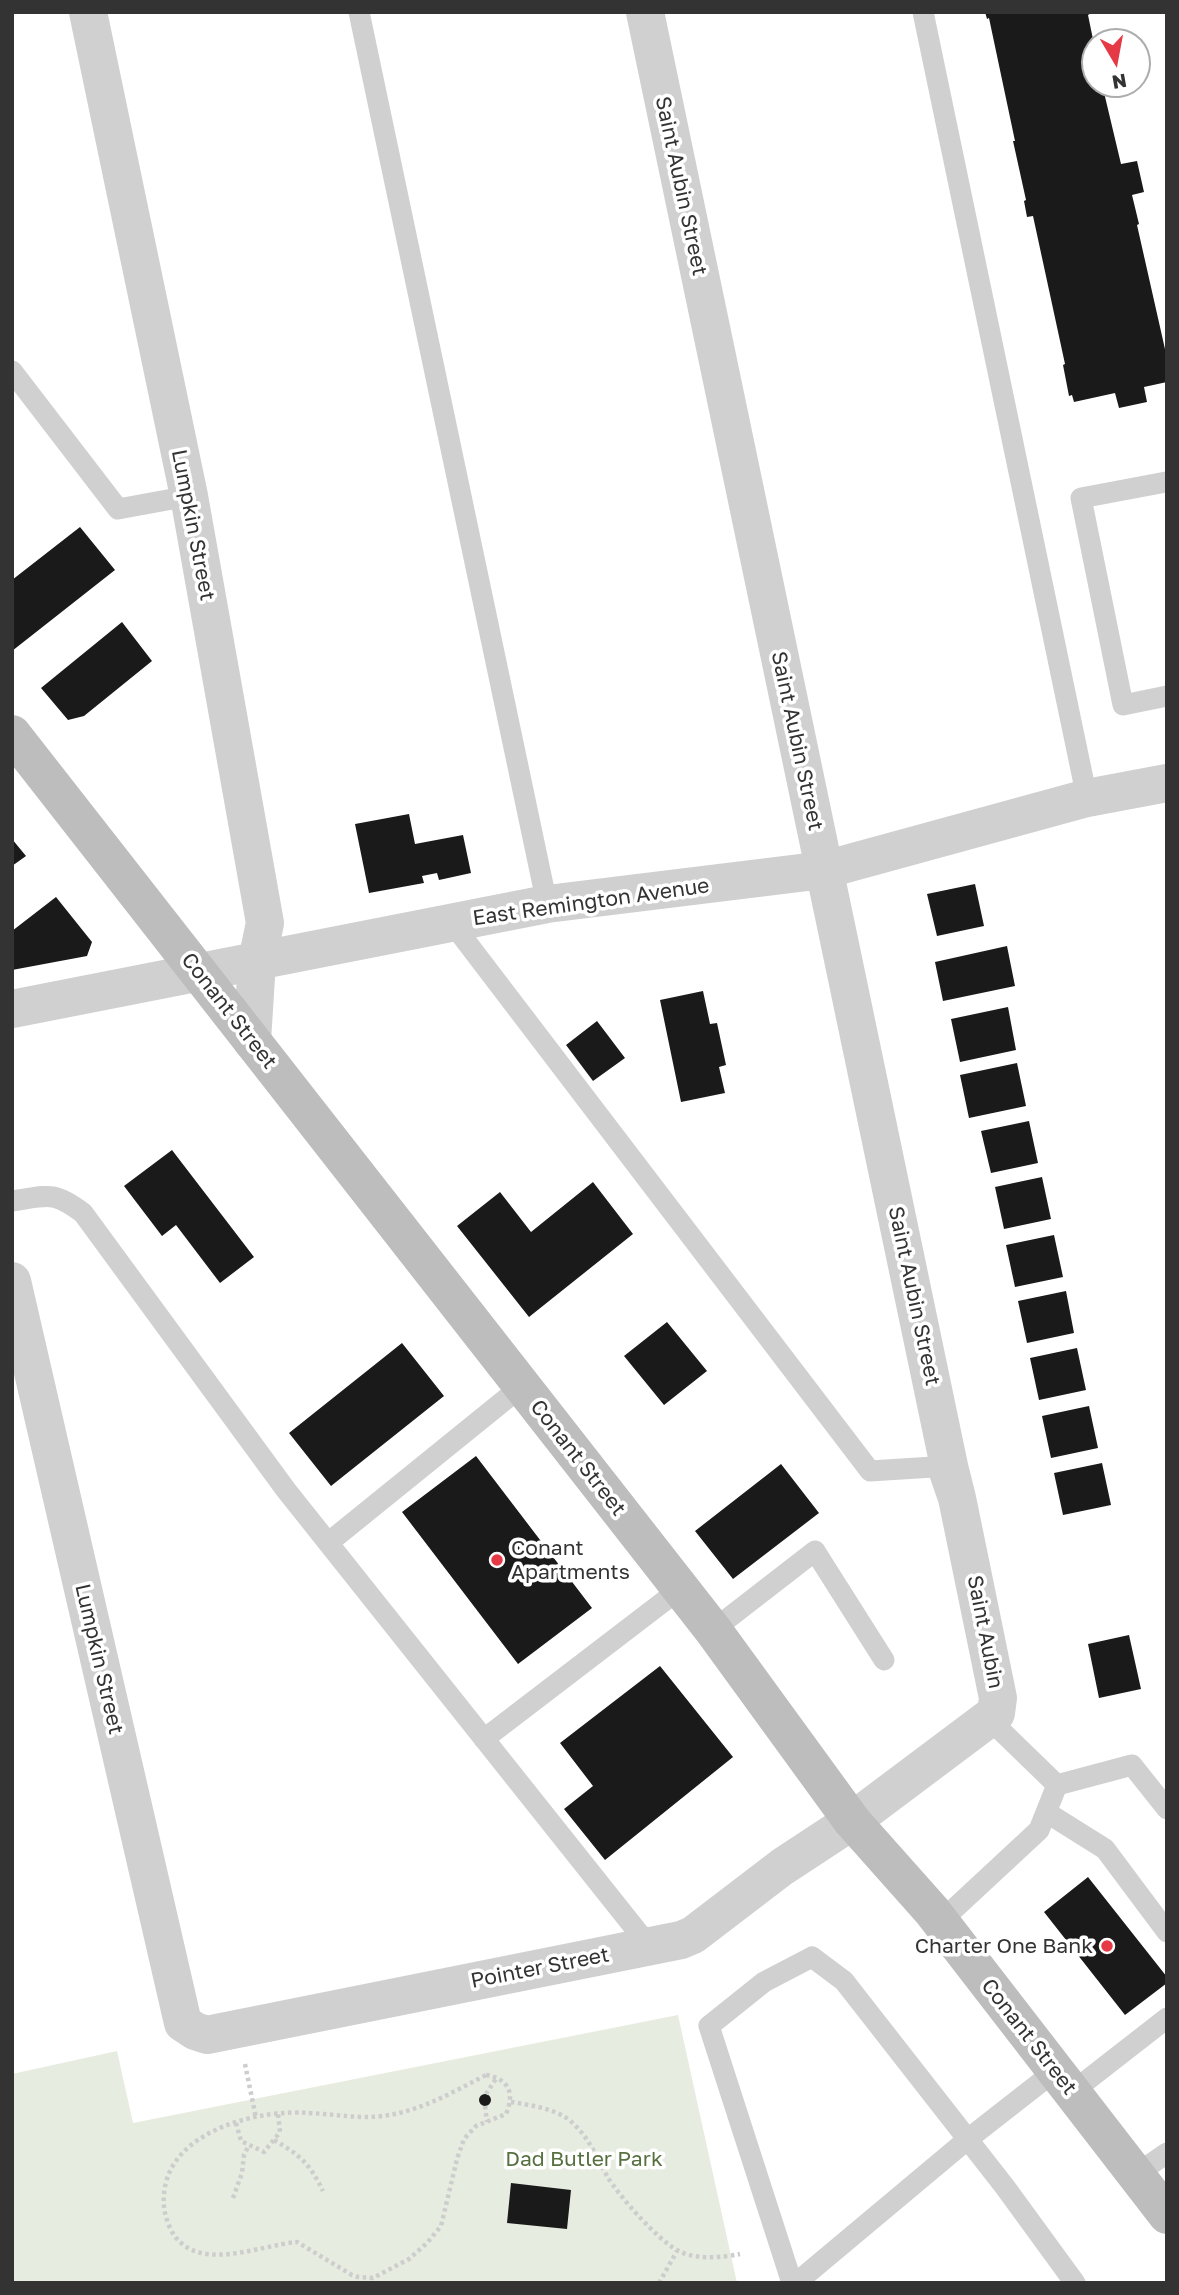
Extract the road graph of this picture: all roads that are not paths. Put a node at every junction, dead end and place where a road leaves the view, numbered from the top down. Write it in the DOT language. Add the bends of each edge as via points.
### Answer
graph roads {
  1 [pos="88,12"];
  2 [pos="359,12"];
  3 [pos="645,12"];
  4 [pos="923,12"];
  5 [pos="12,371"];
  6 [pos="1166,483"];
  7 [pos="189,496"];
  8 [pos="1167,696"];
  9 [pos="12,734"];
  10 [pos="1167,783"];
  11 [pos="1087,798"];
  12 [pos="824,870"];
  13 [pos="547,904"];
  14 [pos="452,923"];
  15 [pos="257,961"];
  16 [pos="199,972"];
  17 [pos="12,1009"];
  18 [pos="252,1041"];
  19 [pos="12,1201"];
  20 [pos="12,1281"];
  21 [pos="522,1386"];
  22 [pos="951,1476"];
  23 [pos="328,1543"];
  24 [pos="680,1589"];
  25 [pos="713,1630"];
  26 [pos="884,1660"];
  27 [pos="990,1720"];
  28 [pos="484,1739"];
  29 [pos="1057,1785"];
  30 [pos="1167,1809"];
  31 [pos="1046,1812"];
  32 [pos="852,1821"];
  33 [pos="940,1922"];
  34 [pos="1167,1932"];
  35 [pos="649,1947"];
  36 [pos="1167,2018"];
  37 [pos="195,2031"];
  38 [pos="1063,2082"];
  39 [pos="968,2139"];
  40 [pos="1167,2153"];
  41 [pos="1135,2175"];
  42 [pos="1167,2215"];
  43 [pos="794,2283"];
  44 [pos="1075,2283"];
  1 -- 7 [label="street, Lumpkin Street"];
  2 -- 13 [label="lane"];
  3 -- 12 [label="street, Saint Aubin Street"];
  4 -- 11 [label="lane"];
  5 -- 7 [label="lane" via="118,509"];
  6 -- 8 [label="lane" via="1082,498 1123,705"];
  7 -- 15 [label="street, Lumpkin Street" via="265,923"];
  9 -- 16 [label="main road, Conant Street"];
  10 -- 11 [label="street, East Remington Avenue"];
  11 -- 12 [label="street, East Remington Avenue"];
  12 -- 13 [label="street, East Remington Avenue"];
  12 -- 22 [label="street, Saint Aubin Street"];
  13 -- 14 [label="street, East Remington Avenue"];
  14 -- 15 [label="street, East Remington Avenue"];
  14 -- 22 [label="lane" via="870,1471"];
  15 -- 16 [label="street, East Remington Avenue"];
  15 -- 18 [label="street, Lumpkin Street"];
  16 -- 17 [label="street, East Remington Avenue"];
  16 -- 18 [label="main road, Conant Street"];
  18 -- 21 [label="main road, Conant Street"];
  19 -- 23 [label="lane" via="52,1195 83,1213"];
  20 -- 37 [label="street, Lumpkin Street" via="183,2023"];
  21 -- 23 [label="lane"];
  21 -- 24 [label="main road, Conant Street"];
  22 -- 27 [label="street, Saint Aubin" via="998,1698"];
  23 -- 28 [label="lane"];
  24 -- 25 [label="main road, Conant Street"];
  24 -- 28 [label="lane"];
  25 -- 26 [label="lane" via="815,1551"];
  25 -- 32 [label="main road, Conant Street"];
  27 -- 29 [label="lane"];
  27 -- 32 [label="street, Saint Aubin"];
  28 -- 35 [label="lane"];
  29 -- 30 [label="lane" via="1132,1765"];
  29 -- 31 [label="lane"];
  31 -- 33 [label="lane" via="1039,1830"];
  31 -- 34 [label="lane" via="1105,1849"];
  32 -- 33 [label="main road, Conant Street"];
  32 -- 35 [label="street, Pointer Street" via="782,1867 694,1936"];
  33 -- 38 [label="main road, Conant Street"];
  35 -- 37 [label="street, Pointer Street" via="206,2035"];
  36 -- 38 [label="lane"];
  38 -- 39 [label="lane"];
  38 -- 41 [label="main road, Conant Street"];
  39 -- 43 [label="lane"];
  39 -- 43 [label="lane" via="844,1981 811,1957 764,1982 709,2026"];
  39 -- 44 [label="lane"];
  40 -- 41 [label="lane"];
  41 -- 42 [label="main road, Conant Street"];
}
